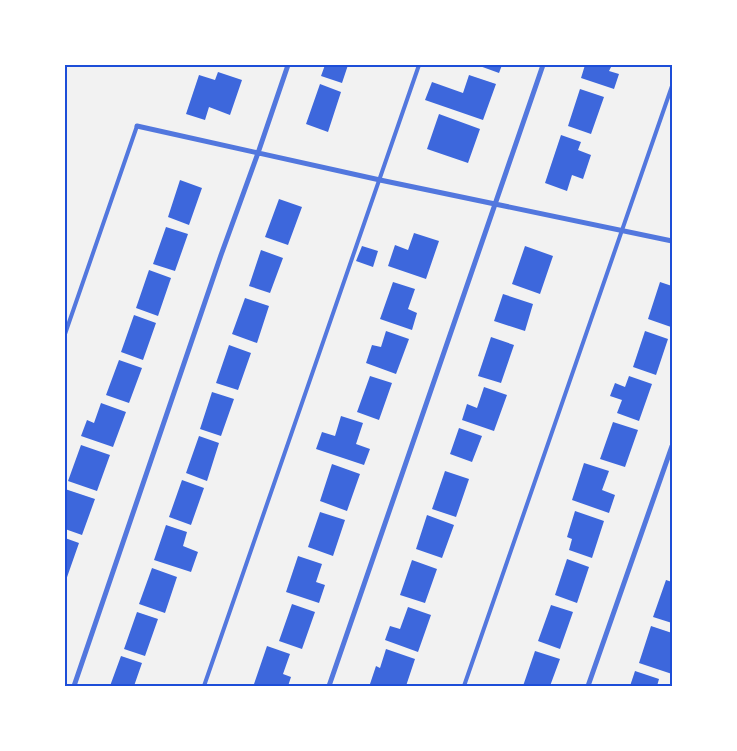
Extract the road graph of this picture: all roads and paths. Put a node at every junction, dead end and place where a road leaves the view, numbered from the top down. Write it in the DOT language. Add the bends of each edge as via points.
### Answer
graph roads {
  1 [pos="288,65"];
  2 [pos="419,65"];
  3 [pos="543,65"];
  4 [pos="672,86"];
  5 [pos="137,126"];
  6 [pos="258,153"];
  7 [pos="380,180"];
  8 [pos="496,203"];
  9 [pos="622,231"];
  10 [pos="672,241"];
  11 [pos="65,334"];
  12 [pos="672,446"];
  13 [pos="74,686"];
  14 [pos="204,686"];
  15 [pos="329,686"];
  16 [pos="464,686"];
  17 [pos="588,686"];
  1 -- 6 [label="street"];
  2 -- 7 [label="lane"];
  3 -- 8 [label="street"];
  4 -- 9 [label="lane"];
  5 -- 6 [label="street"];
  5 -- 11 [label="lane"];
  6 -- 7 [label="street"];
  6 -- 13 [label="street"];
  7 -- 8 [label="street"];
  7 -- 14 [label="lane"];
  8 -- 9 [label="street"];
  8 -- 15 [label="street"];
  9 -- 10 [label="street"];
  9 -- 16 [label="lane"];
  12 -- 17 [label="street"];
}
